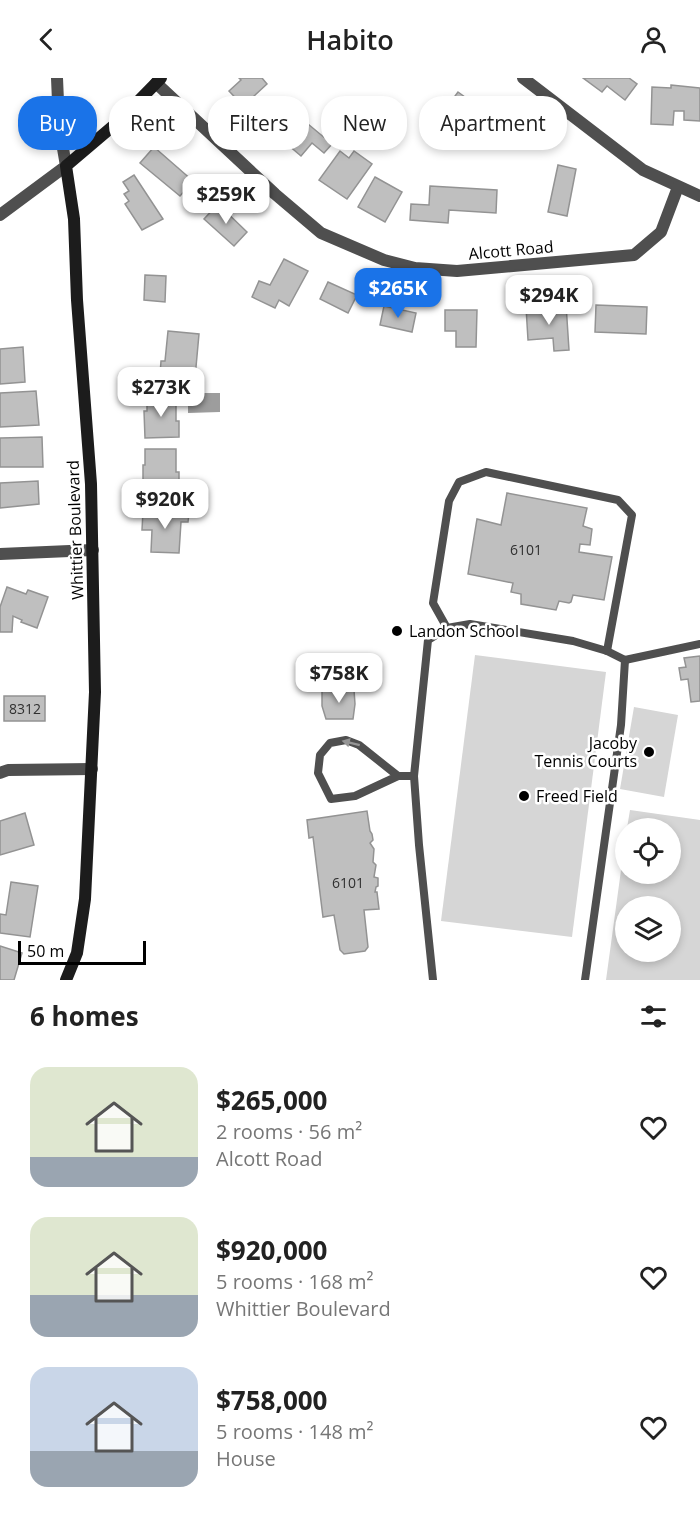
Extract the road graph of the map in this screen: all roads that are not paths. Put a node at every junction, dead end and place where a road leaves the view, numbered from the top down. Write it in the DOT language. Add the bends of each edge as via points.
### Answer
graph roads {
  1 [pos="57,78"];
  2 [pos="523,78"];
  3 [pos="158,80"];
  4 [pos="66,166"];
  5 [pos="678,187"];
  6 [pos="700,195"];
  7 [pos="0,215"];
  8 [pos="93,550"];
  9 [pos="0,554"];
  10 [pos="447,628"];
  11 [pos="700,644"];
  12 [pos="607,651"];
  13 [pos="625,660"];
  14 [pos="92,770"];
  15 [pos="0,773"];
  16 [pos="398,776"];
  17 [pos="414,776"];
  18 [pos="66,980"];
  19 [pos="433,980"];
  20 [pos="585,980"];
  1 -- 4 [label="street, Whittier Boulevard"];
  2 -- 5 [label="street" via="643,170"];
  3 -- 4 [label="street" via="118,122"];
  3 -- 5 [label="street, Alcott Road" via="275,194 321,232 384,260 415,268 457,271 634,255 661,232"];
  4 -- 7 [label="street"];
  4 -- 8 [label="street, Whittier Boulevard" via="74,219"];
  5 -- 6 [label="street"];
  8 -- 9 [label="street"];
  8 -- 14 [label="street, Whittier Boulevard"];
  10 -- 12 [label="lane" via="470,624 573,641"];
  10 -- 12 [label="lane" via="433,603 448,501 459,482 486,472 618,500 632,515"];
  10 -- 17 [label="lane" via="428,640"];
  11 -- 13 [label="lane"];
  12 -- 13 [label="lane"];
  13 -- 20 [label="lane" via="621,725"];
  14 -- 15 [label="street"];
  14 -- 18 [label="street, Whittier Boulevard" via="85,899 77,953"];
  16 -- 16 [label="lane, one-way" via="359,745 346,740 330,743 320,755 318,773 331,799 355,796"];
  16 -- 17 [label="lane"];
  17 -- 19 [label="lane"];
}
